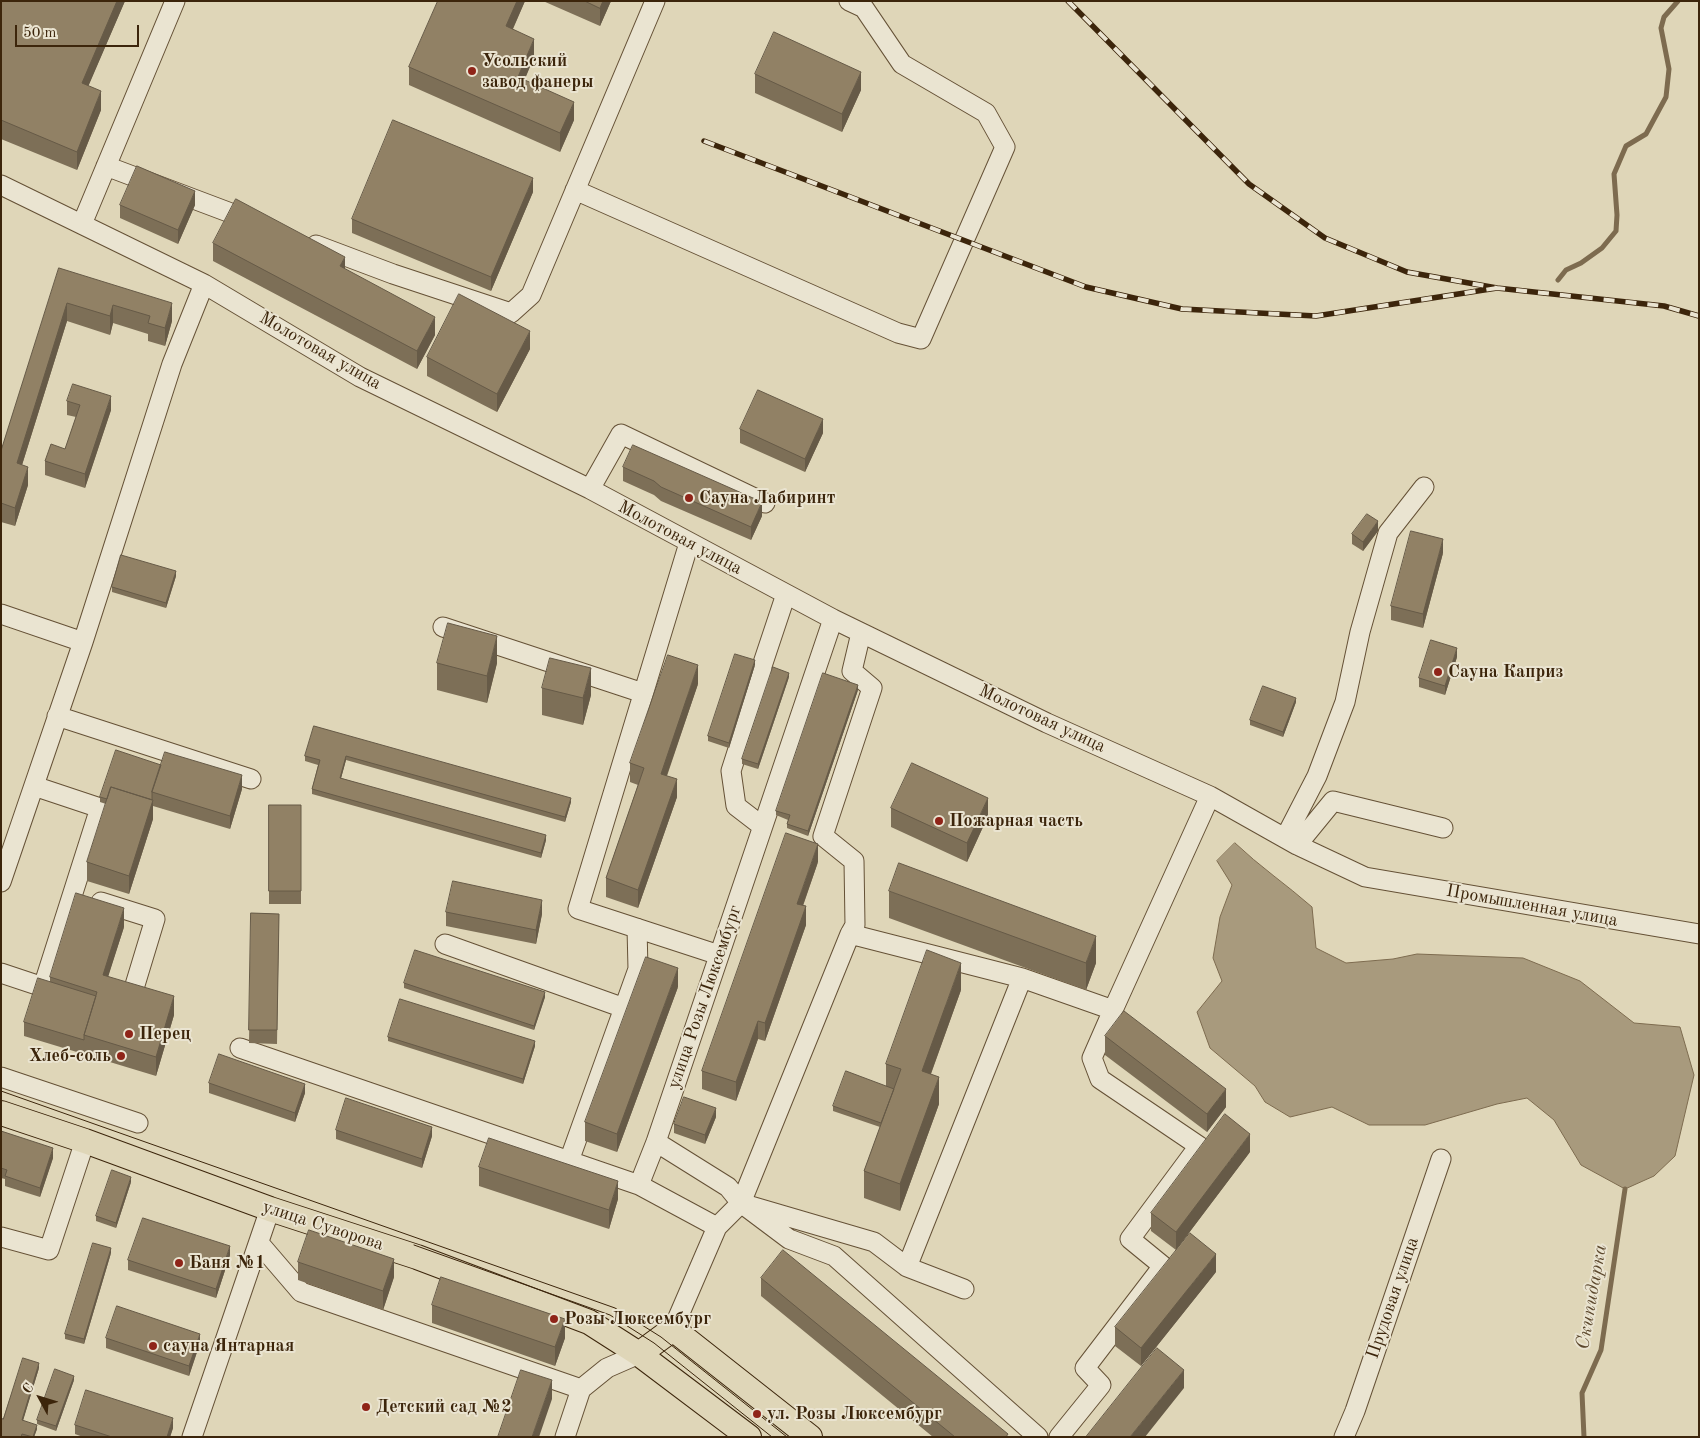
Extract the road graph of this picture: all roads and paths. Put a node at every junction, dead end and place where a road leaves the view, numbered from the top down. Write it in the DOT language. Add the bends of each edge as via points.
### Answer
graph roads {
  1 [pos="175,1"];
  2 [pos="655,1"];
  3 [pos="849,1"];
  4 [pos="106,166"];
  5 [pos="1,185"];
  6 [pos="575,190"];
  7 [pos="82,224"];
  8 [pos="273,229"];
  9 [pos="301,239"];
  10 [pos="204,284"];
  11 [pos="1424,488"];
  12 [pos="590,489"];
  13 [pos="765,503"];
  14 [pos="689,542"];
  15 [pos="786,594"];
  16 [pos="1,614"];
  17 [pos="832,619"];
  18 [pos="443,627"];
  19 [pos="861,633"];
  20 [pos="83,642"];
  21 [pos="643,693"];
  22 [pos="57,716"];
  23 [pos="251,779"];
  24 [pos="34,786"];
  25 [pos="1210,796"];
  26 [pos="762,826"];
  27 [pos="1443,828"];
  28 [pos="1291,842"];
  29 [pos="1365,877"];
  30 [pos="1,882"];
  31 [pos="73,894"];
  32 [pos="637,928"];
  33 [pos="850,934"];
  34 [pos="1699,934"];
  35 [pos="445,944"];
  36 [pos="719,955"];
  37 [pos="1,973"];
  38 [pos="1022,978"];
  39 [pos="135,985"];
  40 [pos="624,1008"];
  41 [pos="1113,1010"];
  42 [pos="240,1048"];
  43 [pos="1,1077"];
  44 [pos="1,1113"];
  45 [pos="138,1123"];
  46 [pos="86,1141"];
  47 [pos="656,1142"];
  48 [pos="1441,1159"];
  49 [pos="569,1161"];
  50 [pos="639,1185"];
  51 [pos="741,1203"];
  52 [pos="270,1209"];
  53 [pos="717,1227"];
  54 [pos="1,1236"];
  55 [pos="259,1243"];
  56 [pos="907,1267"];
  57 [pos="964,1289"];
  58 [pos="673,1329"];
  59 [pos="639,1354"];
  60 [pos="581,1389"];
  61 [pos="192,1437"];
  62 [pos="565,1437"];
  63 [pos="749,1437"];
  64 [pos="810,1437"];
  65 [pos="1038,1437"];
  66 [pos="1059,1437"];
  67 [pos="1344,1437"];
  1 -- 4 [label="street"];
  2 -- 6 [label="street"];
  3 -- 6 [label="street" via="864,8 902,64 986,113 1005,147 921,339 889,329"];
  4 -- 7 [label="street"];
  4 -- 8 [label="street"];
  5 -- 7 [label="street, Молотовая улица"];
  6 -- 9 [label="street" via="531,295 510,313"];
  7 -- 10 [label="street, Молотовая улица"];
  10 -- 12 [label="street, Молотовая улица" via="360,376"];
  10 -- 20 [label="street" via="172,364"];
  11 -- 28 [label="street" via="1388,533 1360,632 1345,702"];
  12 -- 13 [label="street" via="620,434"];
  12 -- 14 [label="street, Молотовая улица"];
  14 -- 15 [label="street, Молотовая улица"];
  14 -- 21 [label="street"];
  15 -- 17 [label="street, Молотовая улица"];
  15 -- 26 [label="street" via="731,771 736,806"];
  16 -- 20 [label="street"];
  17 -- 19 [label="street, Молотовая улица"];
  17 -- 26 [label="street, улица Розы Люксембург"];
  18 -- 21 [label="street"];
  19 -- 25 [label="street, Молотовая улица" via="1047,723"];
  19 -- 33 [label="street" via="852,671 872,688 823,836 854,861 855,926"];
  20 -- 22 [label="street"];
  21 -- 32 [label="street" via="578,909"];
  22 -- 23 [label="street"];
  22 -- 24 [label="street"];
  24 -- 30 [label="street"];
  24 -- 31 [label="street" via="100,808"];
  25 -- 28 [label="street, Молотовая улица"];
  25 -- 41 [label="street"];
  26 -- 36 [label="street, улица Розы Люксембург"];
  27 -- 28 [label="street" via="1333,802"];
  28 -- 29 [label="street, Молотовая улица"];
  29 -- 34 [label="street, Промышленная улица"];
  31 -- 37 [label="street" via="43,987"];
  31 -- 39 [label="street" via="155,919"];
  32 -- 36 [label="street"];
  32 -- 40 [label="street" via="638,969"];
  33 -- 38 [label="street"];
  33 -- 51 [label="street"];
  35 -- 40 [label="street"];
  36 -- 47 [label="street, улица Розы Люксембург"];
  38 -- 41 [label="street"];
  38 -- 56 [label="street"];
  40 -- 49 [label="street"];
  41 -- 66 [label="street" via="1092,1058 1100,1080 1199,1146 1130,1239 1163,1266 1085,1368 1102,1386"];
  42 -- 49 [label="street"];
  43 -- 45 [label="street"];
  44 -- 46 [label="main road, улица Суворова"];
  46 -- 52 [label="main road, улица Суворова"];
  46 -- 54 [label="street" via="49,1250"];
  47 -- 50 [label="street, улица Розы Люксембург"];
  47 -- 51 [label="street" via="728,1187"];
  48 -- 67 [label="street, Прудовая улица"];
  49 -- 50 [label="street"];
  50 -- 53 [label="street"];
  51 -- 53 [label="street"];
  51 -- 56 [label="street" via="874,1242"];
  51 -- 65 [label="street" via="789,1240 834,1256"];
  52 -- 55 [label="street"];
  52 -- 59 [label="main road, улица Суворова" via="416,1257 589,1322"];
  53 -- 58 [label="street"];
  55 -- 60 [label="street" via="300,1292 519,1377"];
  55 -- 61 [label="street"];
  56 -- 57 [label="street"];
  58 -- 59 [label="main road"];
  58 -- 64 [label="main road"];
  59 -- 60 [label="street" via="607,1368"];
  59 -- 63 [label="main road, улица Суворова"];
  60 -- 62 [label="street"];
}
